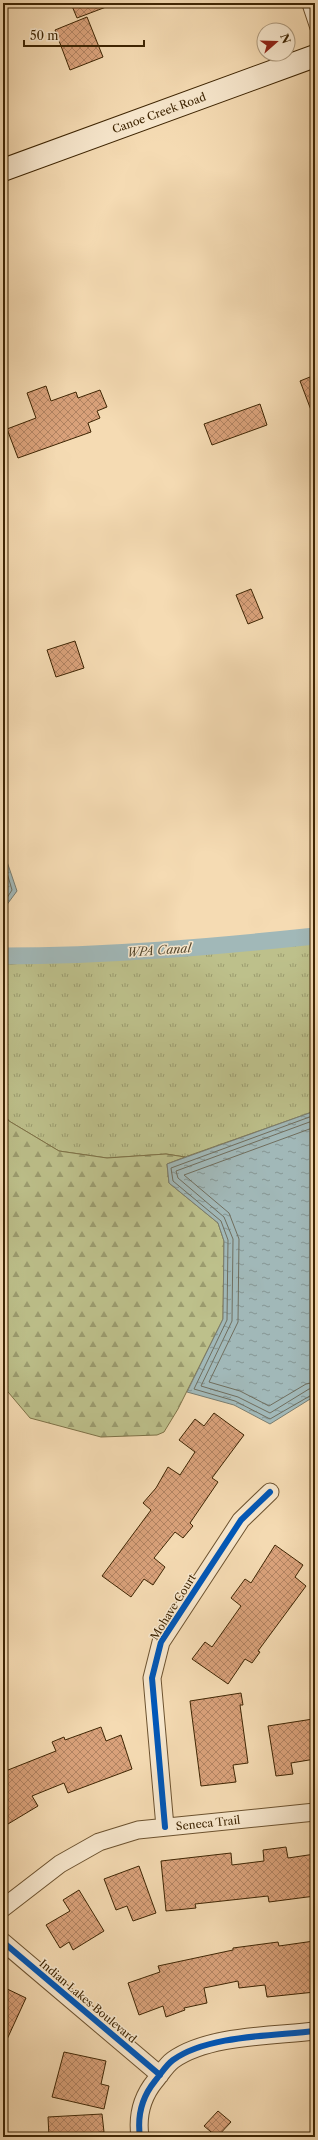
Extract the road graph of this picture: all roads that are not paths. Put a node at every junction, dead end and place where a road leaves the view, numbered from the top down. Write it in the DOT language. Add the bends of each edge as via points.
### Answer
graph roads {
  1 [pos="306,3"];
  2 [pos="315,30"];
  3 [pos="315,56"];
  4 [pos="3,170"];
  5 [pos="270,1492"];
  6 [pos="315,1812"];
  7 [pos="165,1827"];
  8 [pos="3,1908"];
  9 [pos="3,1942"];
  10 [pos="315,2031"];
  11 [pos="160,2075"];
  12 [pos="140,2137"];
  1 -- 2 [label="lane"];
  3 -- 4 [label="main road, Canoe Creek Road"];
  5 -- 7 [label="street, Mohave Court" via="241,1520 161,1642 152,1678"];
  6 -- 7 [label="street, Seneca Trail"];
  7 -- 8 [label="street, Seneca Trail" via="138,1830 99,1842 60,1864"];
  9 -- 11 [label="street, Indian Lakes Boulevard"];
  10 -- 11 [label="street" via="210,2042 187,2051 172,2061"];
  11 -- 12 [label="street" via="146,2092 138,2121"];
}
